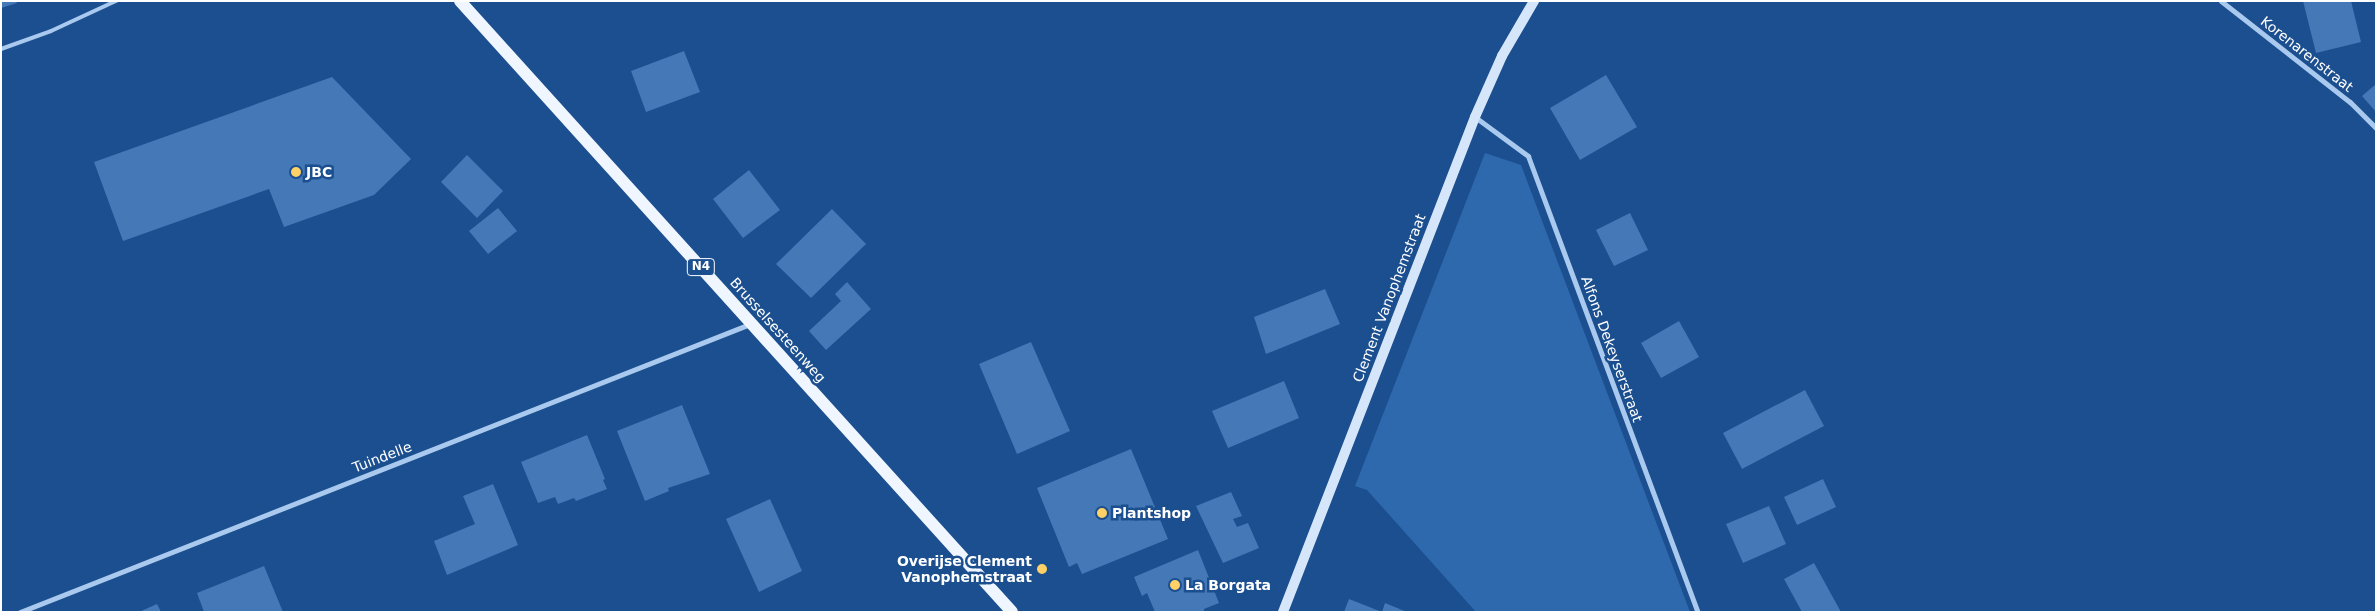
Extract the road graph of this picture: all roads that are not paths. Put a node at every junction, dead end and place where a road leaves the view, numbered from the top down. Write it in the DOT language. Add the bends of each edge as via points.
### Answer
graph roads {
  1 [pos="116,1"];
  2 [pos="460,1"];
  3 [pos="1534,1"];
  4 [pos="2221,1"];
  5 [pos="1,49"];
  6 [pos="1475,117"];
  7 [pos="2376,128"];
  8 [pos="752,323"];
  9 [pos="20,612"];
  10 [pos="1012,612"];
  11 [pos="1283,612"];
  12 [pos="1698,612"];
  1 -- 5 [label="lane" via="51,31"];
  2 -- 8 [label="main road, Brusselsesteenweg / N4"];
  3 -- 6 [label="street, Clement Vanophemstraat" via="1502,56"];
  4 -- 7 [label="street, Korenarenstraat" via="2350,102"];
  6 -- 11 [label="street, Clement Vanophemstraat"];
  6 -- 12 [label="street, Alfons Dekeyserstraat" via="1528,156"];
  8 -- 9 [label="street, Tuindelle"];
  8 -- 10 [label="main road, Brusselsesteenweg / N4"];
}
